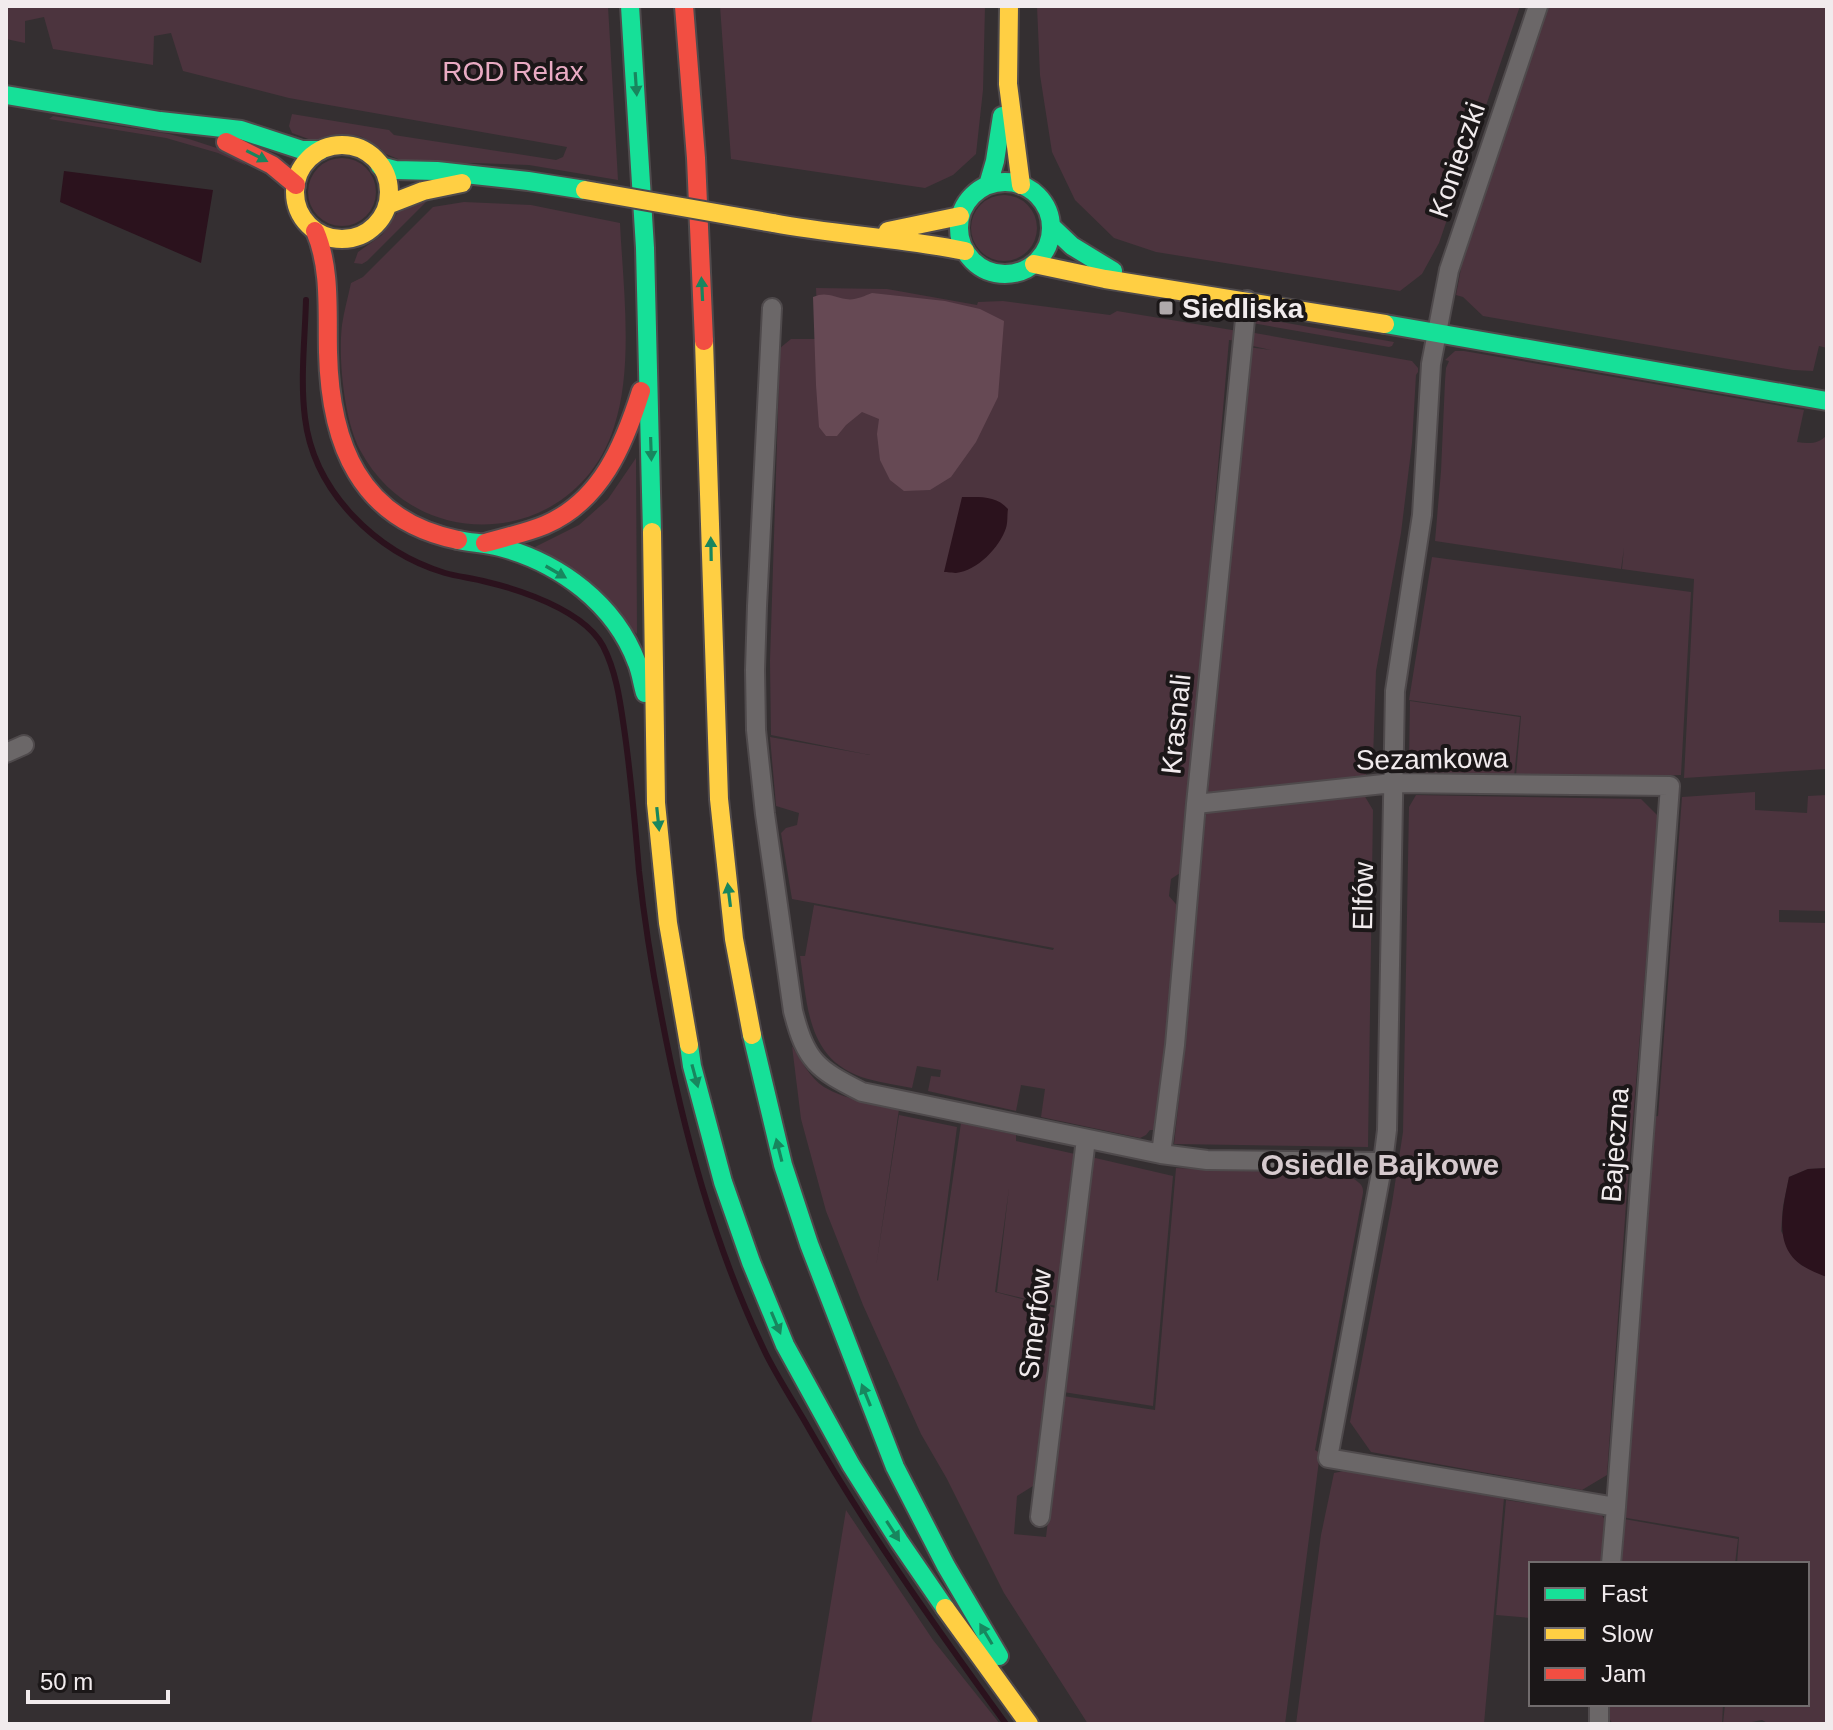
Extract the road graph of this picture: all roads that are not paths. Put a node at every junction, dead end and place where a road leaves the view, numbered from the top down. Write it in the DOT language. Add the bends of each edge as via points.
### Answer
graph roads {
  1 [pos="630,6"];
  2 [pos="1009,6"];
  3 [pos="1538,6"];
  4 [pos="684,7"];
  5 [pos="1008,84"];
  6 [pos="6,95"];
  7 [pos="160,121"];
  8 [pos="321,150"];
  9 [pos="380,166"];
  10 [pos="488,178"];
  11 [pos="296,185"];
  12 [pos="988,185"];
  13 [pos="1021,185"];
  14 [pos="387,205"];
  15 [pos="960,216"];
  16 [pos="1051,226"];
  17 [pos="315,231"];
  18 [pos="859,236"];
  19 [pos="356,237"];
  20 [pos="965,251"];
  21 [pos="1034,264"];
  22 [pos="1134,282"];
  23 [pos="1247,300"];
  24 [pos="772,308"];
  25 [pos="1437,334"];
  26 [pos="328,350"];
  27 [pos="648,371"];
  28 [pos="1827,401"];
  29 [pos="484,543"];
  30 [pos="654,741"];
  31 [pos="24,745"];
  32 [pos="6,753"];
  33 [pos="1393,783"];
  34 [pos="1670,786"];
  35 [pos="1196,804"];
  36 [pos="1086,1139"];
  37 [pos="1161,1154"];
  38 [pos="1383,1162"];
  39 [pos="1616,1507"];
  40 [pos="1040,1517"];
  41 [pos="1611,1562"];
  42 [pos="1029,1724"];
  43 [pos="1043,1724"];
  1 -- 27 [label="main road, one-way"];
  2 -- 5 [label="main road"];
  3 -- 25 [label="street, Konieczki" via="1449,270"];
  43 -- 4 [label="main road, one-way" via="946,1566 895,1467 809,1244 758,1064 734,939 719,799 703,294"];
  5 -- 12 [label="main road"];
  5 -- 13 [label="main road"];
  6 -- 7 [label="main road"];
  7 -- 8 [label="main road" via="241,130 302,150"];
  7 -- 11 [label="main road, one-way" via="247,151"];
  8 -- 9 [label="main road" via="360,149"];
  8 -- 11 [label="main road" via="304,165"];
  9 -- 10 [label="main road"];
  9 -- 14 [label="main road" via="388,185"];
  10 -- 14 [label="main road" via="404,196"];
  10 -- 18 [label="main road, bridge"];
  11 -- 17 [label="main road" via="299,211"];
  12 -- 13 [label="main road"];
  12 -- 15 [label="main road" via="975,192"];
  13 -- 16 [label="main road" via="1041,199"];
  14 -- 19 [label="main road" via="375,225"];
  15 -- 18 [label="main road"];
  15 -- 20 [label="main road"];
  16 -- 21 [label="main road" via="1046,250"];
  16 -- 22 [label="main road" via="1088,258"];
  17 -- 19 [label="main road" via="335,239"];
  17 -- 26 [label="main road" via="326,270"];
  18 -- 20 [label="main road"];
  19 -- 26 [label="main road"];
  20 -- 21 [label="main road" via="993,273 1022,272"];
  21 -- 22 [label="main road"];
  22 -- 23 [label="main road"];
  23 -- 25 [label="main road"];
  23 -- 35 [label="street, Krasnali"];
  24 -- 36 [label="street" via="756,730 799,1036 830,1075 862,1092"];
  25 -- 28 [label="main road"];
  25 -- 33 [label="street, Elfów" via="1422,515 1395,691"];
  26 -- 29 [label="main road" via="335,427 369,492 419,528"];
  27 -- 29 [label="main road" via="618,456 599,484 552,523"];
  27 -- 30 [label="main road, one-way"];
  29 -- 30 [label="main road, one-way" via="539,562 594,597 636,661"];
  30 -- 42 [label="main road, one-way" via="668,923 692,1066 751,1262 785,1345 851,1465 954,1622"];
  31 -- 32 [label="street"];
  33 -- 34 [label="street, Sezamkowa"];
  33 -- 35 [label="street, Sezamkowa"];
  33 -- 38 [label="street, Elfów"];
  34 -- 39 [label="street, Bajeczna"];
  35 -- 37 [label="street, Krasnali"];
  36 -- 37 [label="street"];
  36 -- 40 [label="street, Smerfów"];
  37 -- 38 [label="street" via="1207,1160"];
  38 -- 39 [label="street, Elfów" via="1328,1458"];
  39 -- 41 [label="street, Bajeczna"];
}
